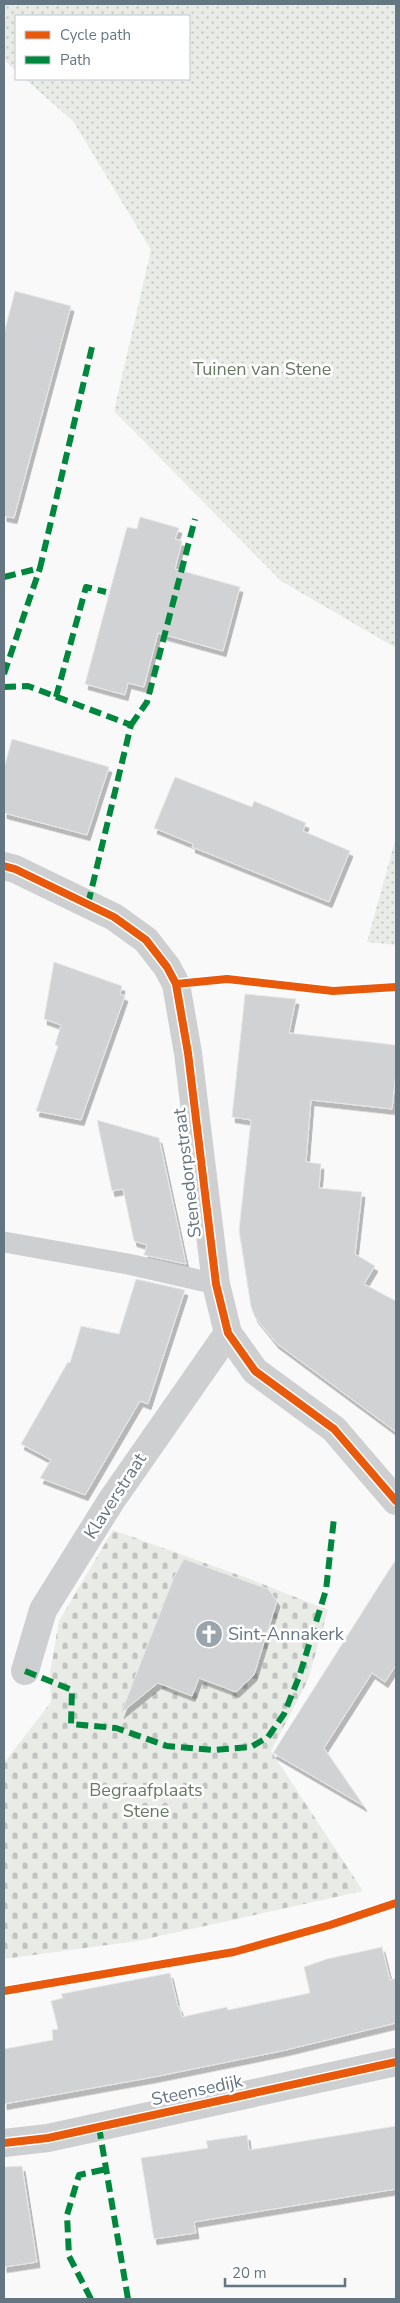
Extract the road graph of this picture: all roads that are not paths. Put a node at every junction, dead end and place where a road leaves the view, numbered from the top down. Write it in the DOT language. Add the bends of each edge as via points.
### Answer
graph roads {
  1 [pos="4,866"];
  2 [pos="4,1242"];
  3 [pos="216,1284"];
  4 [pos="228,1333"];
  5 [pos="396,1501"];
  6 [pos="25,1671"];
  7 [pos="396,2062"];
  8 [pos="4,2143"];
  1 -- 3 [label="street, Stenedorpstraat" via="114,917 146,940 176,984 188,1053"];
  2 -- 3 [label="lane" via="128,1264"];
  3 -- 4 [label="street, Stenedorpstraat"];
  4 -- 5 [label="street, Stenedorpstraat" via="255,1371 334,1429"];
  4 -- 6 [label="street, Klaverstraat" via="111,1501 42,1610"];
  7 -- 8 [label="street, Steensedijk" via="48,2138"];
}
